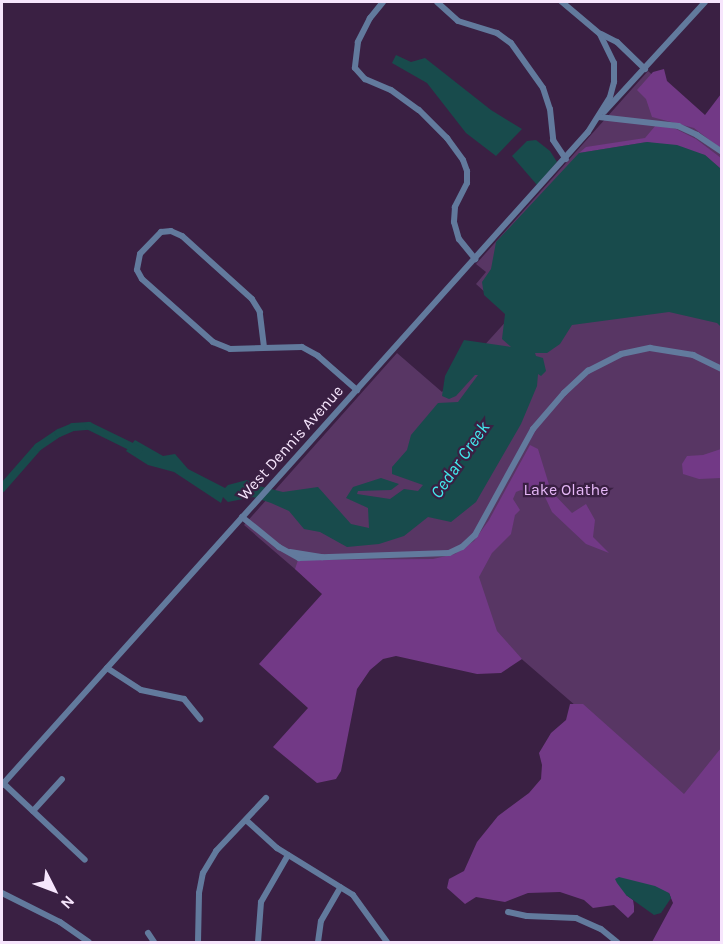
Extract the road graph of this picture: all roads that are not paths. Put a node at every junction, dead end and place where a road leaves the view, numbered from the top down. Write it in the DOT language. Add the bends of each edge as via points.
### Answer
graph roads {
  1 [pos="383,2"];
  2 [pos="436,2"];
  3 [pos="562,2"];
  4 [pos="705,2"];
  5 [pos="600,34"];
  6 [pos="645,69"];
  7 [pos="599,117"];
  8 [pos="722,152"];
  9 [pos="566,159"];
  10 [pos="475,259"];
  11 [pos="264,347"];
  12 [pos="722,369"];
  13 [pos="357,390"];
  14 [pos="242,517"];
  15 [pos="107,668"];
  16 [pos="200,719"];
  17 [pos="62,779"];
  18 [pos="2,784"];
  19 [pos="266,798"];
  20 [pos="33,812"];
  21 [pos="246,820"];
  22 [pos="288,855"];
  23 [pos="85,860"];
  24 [pos="341,887"];
  25 [pos="2,893"];
  26 [pos="508,912"];
  27 [pos="148,933"];
  28 [pos="86,941"];
  29 [pos="154,942"];
  30 [pos="198,942"];
  31 [pos="258,942"];
  32 [pos="318,942"];
  33 [pos="387,942"];
  34 [pos="616,942"];
  1 -- 10 [label="street" via="358,42 355,68 365,80 391,90 419,110 463,160 467,183 455,207 454,222 459,239"];
  2 -- 9 [label="street" via="458,21 497,33 511,43 543,88 553,140"];
  3 -- 5 [label="street"];
  4 -- 6 [label="street"];
  5 -- 6 [label="street" via="617,42"];
  5 -- 7 [label="street" via="611,54 614,73 611,93"];
  6 -- 7 [label="street"];
  7 -- 8 [label="street" via="678,126"];
  7 -- 9 [label="street, West Dennis Avenue"];
  9 -- 10 [label="street, West Dennis Avenue"];
  10 -- 13 [label="street, West Dennis Avenue"];
  11 -- 11 [label="street" via="260,312 252,299 176,232 161,232 140,254 137,270 145,282 221,346"];
  11 -- 13 [label="street" via="308,350"];
  12 -- 14 [label="street" via="702,358 673,350 643,349 613,357 582,375 545,414 518,453 481,526 462,547 449,553 323,557 290,552"];
  13 -- 14 [label="street, West Dennis Avenue"];
  14 -- 15 [label="street, West Dennis Avenue"];
  15 -- 16 [label="street" via="141,690 184,699"];
  15 -- 18 [label="street, West Dennis Avenue"];
  17 -- 20 [label="street"];
  18 -- 20 [label="street"];
  19 -- 21 [label="street"];
  20 -- 23 [label="street"];
  21 -- 22 [label="street"];
  21 -- 30 [label="street" via="216,852 203,873"];
  22 -- 24 [label="street"];
  22 -- 31 [label="street" via="261,902"];
  24 -- 32 [label="street" via="321,921"];
  24 -- 33 [label="street" via="361,904"];
  25 -- 28 [label="street" via="60,922"];
  26 -- 34 [label="street" via="576,918 601,929"];
  27 -- 29 [label="street"];
}
